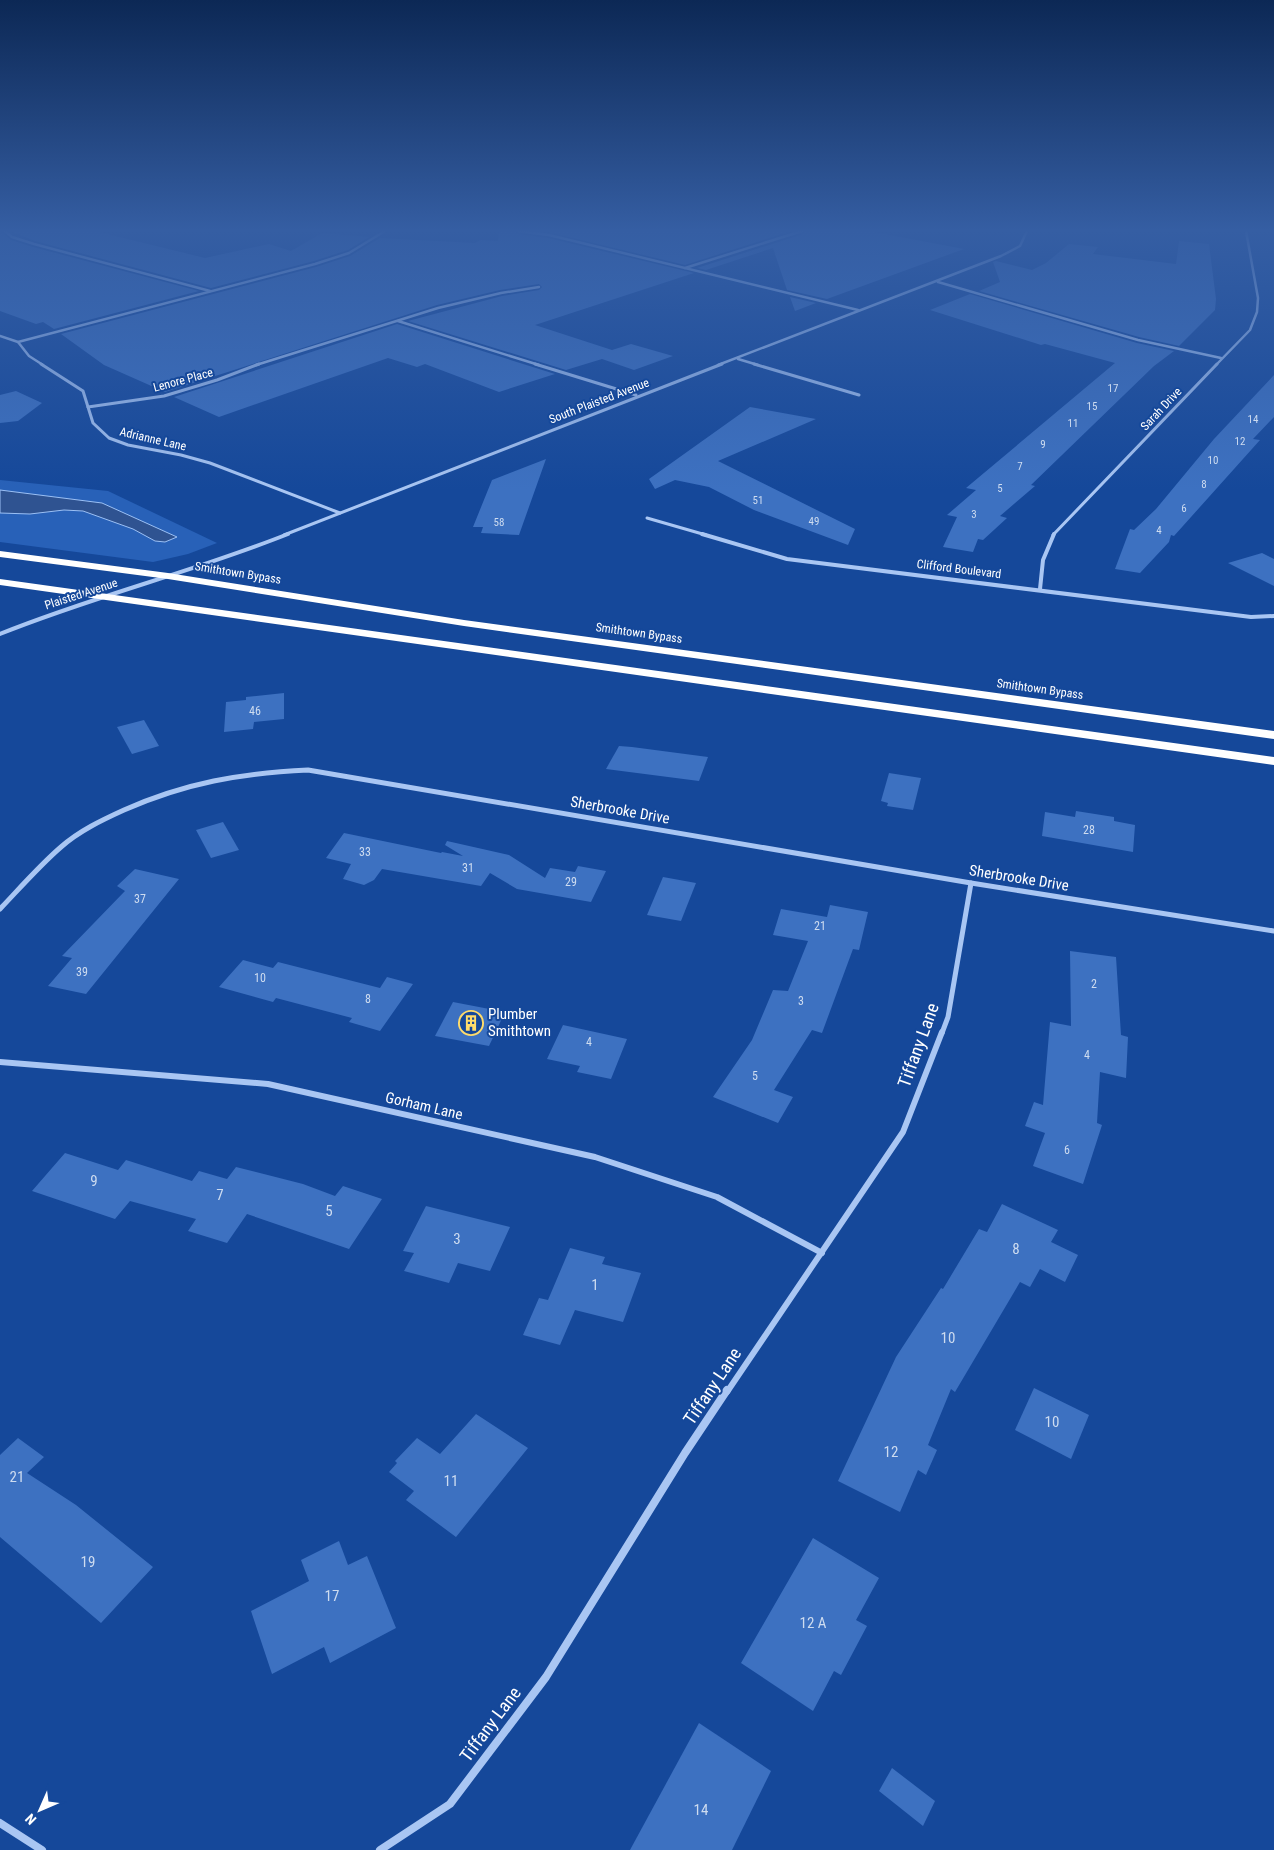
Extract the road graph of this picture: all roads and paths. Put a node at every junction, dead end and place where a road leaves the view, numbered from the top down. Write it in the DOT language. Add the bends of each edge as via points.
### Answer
graph roads {
  1 [pos="111,317"];
  2 [pos="407,317"];
  3 [pos="840,317"];
  4 [pos="1060,317"];
  5 [pos="1256,317"];
  6 [pos="397,320"];
  7 [pos="0,336"];
  8 [pos="18,342"];
  9 [pos="1221,358"];
  10 [pos="738,359"];
  11 [pos="859,395"];
  12 [pos="636,396"];
  13 [pos="88,407"];
  14 [pos="340,513"];
  15 [pos="647,518"];
  16 [pos="0,554"];
  17 [pos="168,576"];
  18 [pos="0,582"];
  19 [pos="1040,589"];
  20 [pos="107,596"];
  21 [pos="1274,616"];
  22 [pos="0,634"];
  23 [pos="1274,735"];
  24 [pos="1274,761"];
  25 [pos="971,883"];
  26 [pos="0,910"];
  27 [pos="1274,932"];
  28 [pos="0,1062"];
  29 [pos="822,1253"];
  30 [pos="0,1823"];
  31 [pos="42,1850"];
  32 [pos="380,1850"];
  1 -- 8 [label="street"];
  2 -- 6 [label="street, Lenore Place"];
  3 -- 10 [label="street, South Plaisted Avenue"];
  4 -- 9 [label="street" via="1138,340"];
  5 -- 9 [label="street, Sarah Drive" via="1250,330"];
  6 -- 12 [label="street"];
  6 -- 13 [label="street, Lenore Place" via="164,396"];
  7 -- 8 [label="street, Adrianne Lane"];
  8 -- 13 [label="street, Adrianne Lane" via="30,356 83,391"];
  9 -- 19 [label="street, Sarah Drive" via="1055,531 1043,560"];
  10 -- 11 [label="street"];
  10 -- 12 [label="street, South Plaisted Avenue"];
  12 -- 14 [label="street, South Plaisted Avenue"];
  13 -- 14 [label="street, Adrianne Lane" via="92,424 110,438 244,473"];
  14 -- 17 [label="street, South Plaisted Avenue" via="235,555"];
  15 -- 19 [label="street, Clifford Boulevard" via="787,558"];
  16 -- 17 [label="highway, Smithtown Bypass"];
  17 -- 20 [label="street, Plaisted Avenue"];
  17 -- 23 [label="highway, Smithtown Bypass" via="464,623"];
  18 -- 20 [label="highway"];
  19 -- 21 [label="street, Clifford Boulevard" via="1251,617"];
  20 -- 22 [label="street, Plaisted Avenue"];
  20 -- 24 [label="highway"];
  25 -- 26 [label="street, Sherbrooke Drive" via="308,770 263,772 207,781 160,795 102,820 62,846"];
  25 -- 27 [label="street, Sherbrooke Drive"];
  25 -- 29 [label="street, Tiffany Lane" via="948,1017 903,1132"];
  28 -- 29 [label="street, Gorham Lane" via="268,1084 595,1157 717,1197"];
  29 -- 32 [label="street, Tiffany Lane" via="685,1453 546,1677 450,1804"];
  30 -- 31 [label="street"];
}
